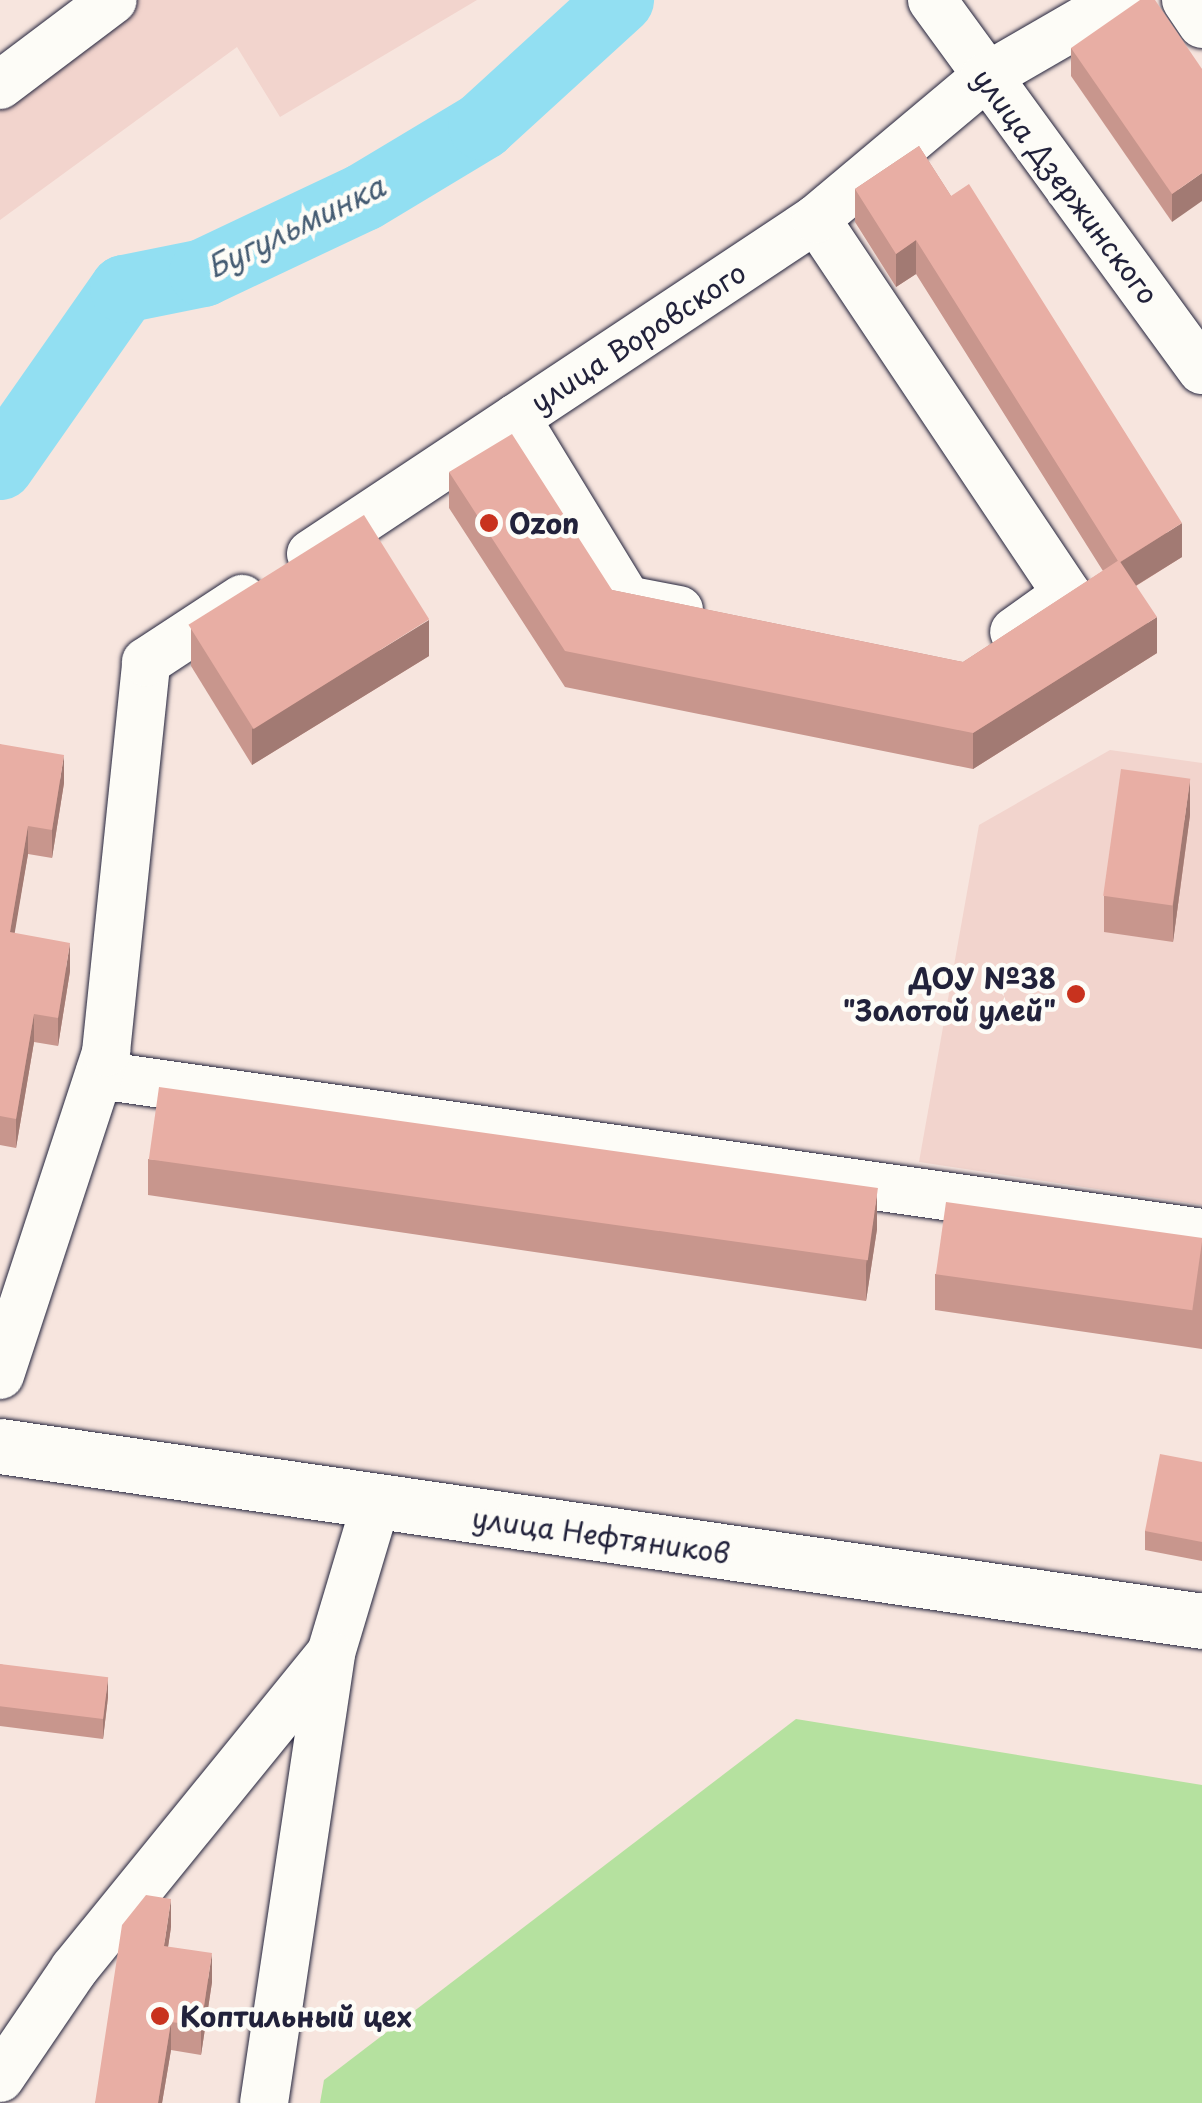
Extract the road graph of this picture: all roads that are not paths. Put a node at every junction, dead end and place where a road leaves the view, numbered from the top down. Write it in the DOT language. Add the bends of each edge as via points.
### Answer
graph roads {
  1 [pos="113,0"];
  2 [pos="932,0"];
  3 [pos="1119,0"];
  4 [pos="1186,0"];
  5 [pos="1202,24"];
  6 [pos="984,78"];
  7 [pos="0,85"];
  8 [pos="816,220"];
  9 [pos="1198,353"];
  10 [pos="516,418"];
  11 [pos="721,618"];
  12 [pos="980,657"];
  13 [pos="98,1074"];
  14 [pos="1202,1233"];
  15 [pos="0,1375"];
  16 [pos="0,1446"];
  17 [pos="376,1504"];
  18 [pos="1202,1621"];
  19 [pos="331,1653"];
  20 [pos="0,2078"];
  21 [pos="264,2103"];
  1 -- 7 [label="street"];
  2 -- 6 [label="street, улица Дзержинского"];
  3 -- 6 [label="street, улица Воровского"];
  4 -- 5 [label="street"];
  6 -- 8 [label="street, улица Воровского"];
  6 -- 9 [label="street, улица Дзержинского"];
  8 -- 10 [label="street, улица Воровского"];
  8 -- 12 [label="street" via="1067,594"];
  10 -- 11 [label="street" via="627,600"];
  10 -- 13 [label="street, улица Воровского" via="146,662"];
  13 -- 14 [label="street"];
  13 -- 15 [label="street"];
  16 -- 17 [label="main road, улица Нефтяников"];
  17 -- 18 [label="main road, улица Нефтяников"];
  17 -- 19 [label="street"];
  19 -- 20 [label="street" via="74,1969"];
  19 -- 21 [label="street"];
}
